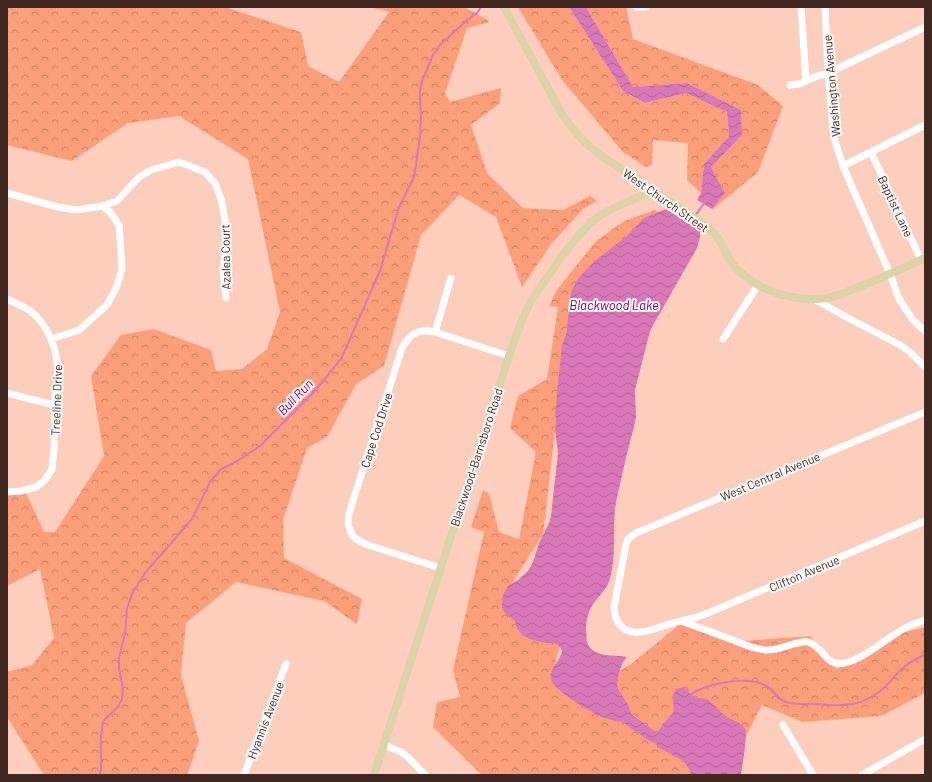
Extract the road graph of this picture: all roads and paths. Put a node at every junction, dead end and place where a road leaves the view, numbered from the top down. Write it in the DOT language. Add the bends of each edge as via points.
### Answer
graph roads {
  1 [pos="504,7"];
  2 [pos="637,7"];
  3 [pos="646,7"];
  4 [pos="801,7"];
  5 [pos="825,7"];
  6 [pos="925,27"];
  7 [pos="828,73"];
  8 [pos="806,81"];
  9 [pos="790,85"];
  10 [pos="925,126"];
  11 [pos="871,152"];
  12 [pos="843,166"];
  13 [pos="653,191"];
  14 [pos="7,193"];
  15 [pos="102,206"];
  16 [pos="923,259"];
  17 [pos="890,274"];
  18 [pos="451,278"];
  19 [pos="758,285"];
  20 [pos="226,298"];
  21 [pos="814,298"];
  22 [pos="7,299"];
  23 [pos="925,331"];
  24 [pos="435,332"];
  25 [pos="51,339"];
  26 [pos="723,339"];
  27 [pos="509,356"];
  28 [pos="925,367"];
  29 [pos="7,393"];
  30 [pos="54,405"];
  31 [pos="925,412"];
  32 [pos="7,492"];
  33 [pos="925,521"];
  34 [pos="440,568"];
  35 [pos="681,620"];
  36 [pos="925,620"];
  37 [pos="286,664"];
  38 [pos="783,725"];
  39 [pos="925,739"];
  40 [pos="384,745"];
  41 [pos="246,774"];
  42 [pos="374,775"];
  43 [pos="425,775"];
  44 [pos="813,775"];
  45 [pos="862,775"];
  1 -- 13 [label="main road, West Church Street" via="562,114 574,130 600,155"];
  2 -- 3 [label="street"];
  4 -- 8 [label="street, Washington Avenue"];
  5 -- 7 [label="street, Washington Avenue"];
  6 -- 7 [label="street"];
  7 -- 8 [label="street"];
  7 -- 12 [label="street, Washington Avenue" via="834,138"];
  8 -- 9 [label="street"];
  10 -- 11 [label="street"];
  11 -- 12 [label="street"];
  11 -- 16 [label="street, Baptist Lane"];
  12 -- 17 [label="street, Washington Avenue"];
  13 -- 19 [label="main road, West Church Street" via="712,231 731,262"];
  13 -- 27 [label="main road, Blackwood-Barnsboro Road" via="604,213 581,233 532,299"];
  14 -- 15 [label="street, Azalea Court" via="76,210"];
  15 -- 20 [label="street, Azalea Court" via="117,201 139,177 151,170 179,162 205,172 215,183 226,225"];
  15 -- 25 [label="street" via="119,225 122,268 118,286 107,305 79,330"];
  16 -- 17 [label="main road, West Church Street"];
  17 -- 21 [label="main road, West Church Street" via="844,294"];
  17 -- 23 [label="street, Washington Avenue" via="899,300 913,320"];
  18 -- 24 [label="street"];
  19 -- 21 [label="main road, West Church Street" via="788,297"];
  19 -- 26 [label="street"];
  21 -- 28 [label="street" via="900,345"];
  22 -- 25 [label="street, Treeline Drive" via="30,311"];
  24 -- 27 [label="street, Cape Cod Drive"];
  24 -- 34 [label="street, Cape Cod Drive" via="416,332 402,348 349,513 348,524 352,535 362,542"];
  25 -- 30 [label="street, Treeline Drive" via="57,358 58,379"];
  27 -- 34 [label="main road, Blackwood-Barnsboro Road"];
  29 -- 30 [label="street"];
  30 -- 32 [label="street, Treeline Drive" via="52,469 36,487"];
  31 -- 35 [label="street, West Central Avenue" via="636,532 628,539 625,550 614,607 617,622 624,629 637,632 652,630"];
  33 -- 35 [label="street, Clifton Avenue" via="708,613"];
  34 -- 40 [label="main road, Blackwood-Barnsboro Road"];
  35 -- 36 [label="street" via="761,649 778,649 810,642 831,662 837,664 858,658 898,632"];
  37 -- 41 [label="street, Hyannis Avenue"];
  38 -- 44 [label="street"];
  39 -- 45 [label="street"];
  40 -- 42 [label="main road, Blackwood-Barnsboro Road"];
  40 -- 43 [label="street" via="408,757"];
}
